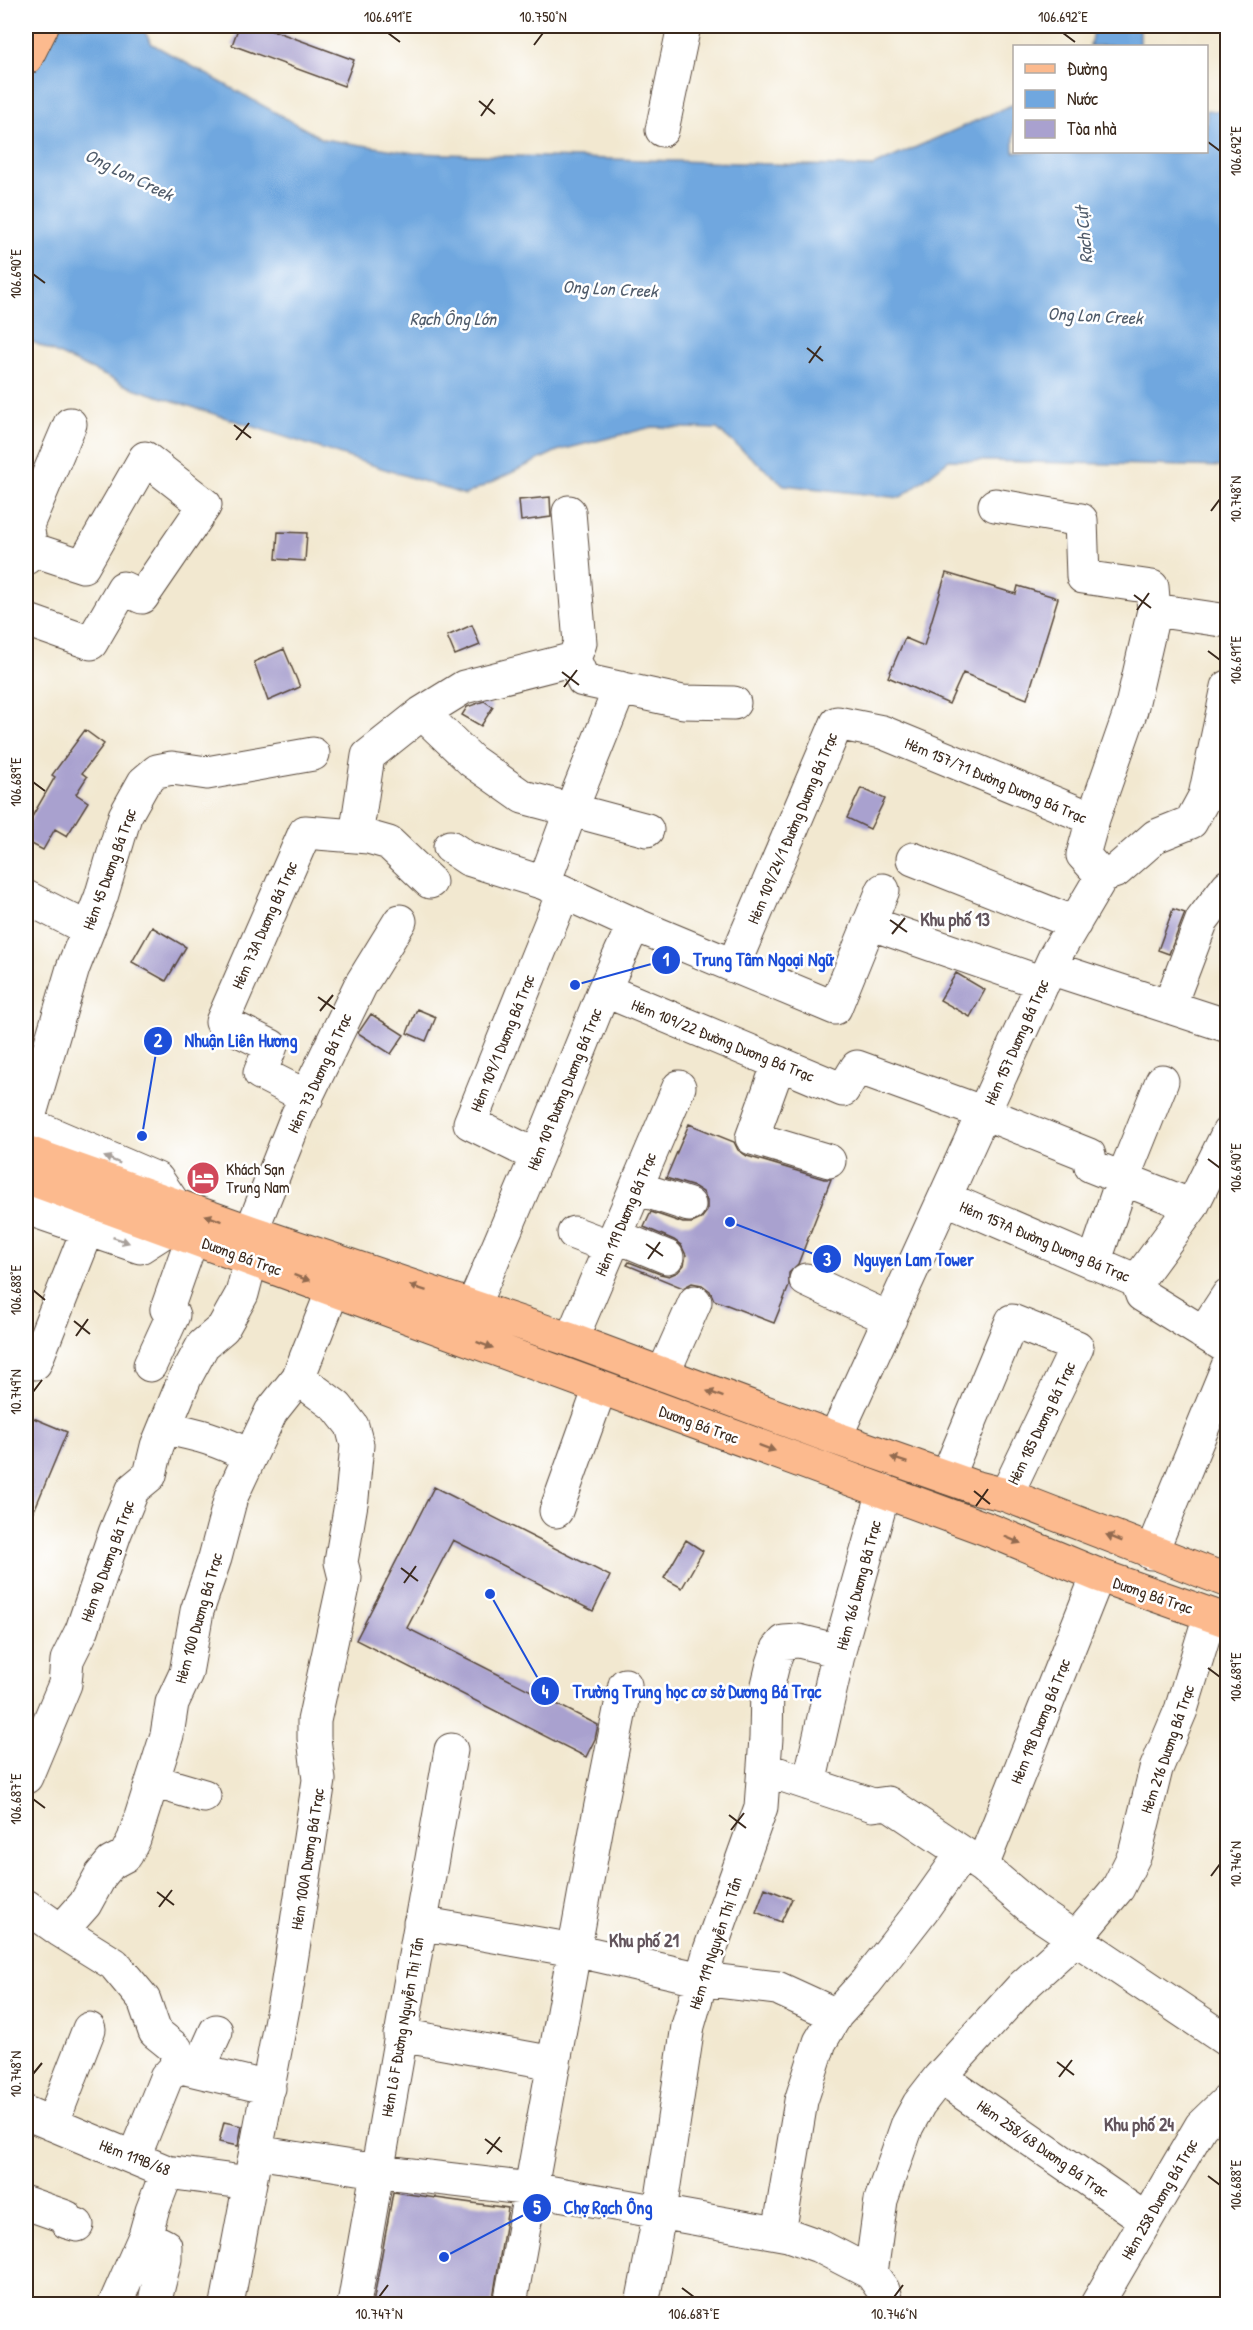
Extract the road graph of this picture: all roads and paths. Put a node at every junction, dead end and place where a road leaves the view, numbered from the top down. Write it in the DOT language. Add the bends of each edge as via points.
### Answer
graph roads {
  1 [pos="42,26"];
  2 [pos="684,26"];
  3 [pos="26,58"];
  4 [pos="662,130"];
  5 [pos="70,424"];
  6 [pos="995,505"];
  7 [pos="569,512"];
  8 [pos="28,554"];
  9 [pos="1154,610"];
  10 [pos="26,620"];
  11 [pos="1227,621"];
  12 [pos="574,659"];
  13 [pos="1227,687"];
  14 [pos="620,688"];
  15 [pos="734,703"];
  16 [pos="422,713"];
  17 [pos="837,723"];
  18 [pos="313,754"];
  19 [pos="1221,755"];
  20 [pos="571,810"];
  21 [pos="1094,819"];
  22 [pos="647,830"];
  23 [pos="356,836"];
  24 [pos="913,859"];
  25 [pos="1101,876"];
  26 [pos="1227,886"];
  27 [pos="553,888"];
  28 [pos="883,891"];
  29 [pos="26,897"];
  30 [pos="400,921"];
  31 [pos="869,923"];
  32 [pos="1075,923"];
  33 [pos="634,924"];
  34 [pos="88,929"];
  35 [pos="733,966"];
  36 [pos="1046,975"];
  37 [pos="604,990"];
  38 [pos="1169,1006"];
  39 [pos="1227,1026"];
  40 [pos="779,1063"];
  41 [pos="1162,1081"];
  42 [pos="679,1087"];
  43 [pos="307,1097"];
  44 [pos="984,1113"];
  45 [pos="26,1133"];
  46 [pos="1227,1133"];
  47 [pos="537,1156"];
  48 [pos="829,1161"];
  49 [pos="26,1177"];
  50 [pos="1123,1178"];
  51 [pos="637,1188"];
  52 [pos="945,1198"];
  53 [pos="689,1205"];
  54 [pos="1192,1206"];
  55 [pos="26,1208"];
  56 [pos="165,1217"];
  57 [pos="88,1229"];
  58 [pos="574,1233"];
  59 [pos="614,1242"];
  60 [pos="251,1246"];
  61 [pos="667,1257"];
  62 [pos="1094,1263"];
  63 [pos="806,1280"];
  64 [pos="1137,1281"];
  65 [pos="333,1290"];
  66 [pos="1227,1295"];
  67 [pos="695,1302"];
  68 [pos="473,1306"];
  69 [pos="890,1319"];
  70 [pos="571,1340"];
  71 [pos="1215,1341"];
  72 [pos="36,1363"];
  73 [pos="150,1365"];
  74 [pos="1227,1366"];
  75 [pos="663,1374"];
  76 [pos="298,1378"];
  77 [pos="600,1388"];
  78 [pos="165,1428"];
  79 [pos="1216,1428"];
  80 [pos="834,1438"];
  81 [pos="249,1456"];
  82 [pos="960,1482"];
  83 [pos="884,1491"];
  84 [pos="1006,1495"];
  85 [pos="556,1511"];
  86 [pos="959,1519"];
  87 [pos="1151,1553"];
  88 [pos="1098,1575"];
  89 [pos="1227,1581"];
  90 [pos="1219,1618"];
  91 [pos="839,1651"];
  92 [pos="625,1685"];
  93 [pos="451,1750"];
  94 [pos="764,1769"];
  95 [pos="26,1777"];
  96 [pos="153,1781"];
  97 [pos="809,1784"];
  98 [pos="204,1796"];
  99 [pos="972,1860"];
  100 [pos="26,1906"];
  101 [pos="420,1923"];
  102 [pos="61,1931"];
  103 [pos="1076,1938"];
  104 [pos="574,1950"];
  105 [pos="702,1979"];
  106 [pos="836,2015"];
  107 [pos="89,2029"];
  108 [pos="216,2031"];
  109 [pos="400,2035"];
  110 [pos="1227,2041"];
  111 [pos="554,2063"];
  112 [pos="188,2069"];
  113 [pos="940,2077"];
  114 [pos="269,2088"];
  115 [pos="1227,2100"];
  116 [pos="39,2119"];
  117 [pos="256,2152"];
  118 [pos="134,2157"];
  119 [pos="377,2170"];
  120 [pos="167,2172"];
  121 [pos="250,2183"];
  122 [pos="531,2189"];
  123 [pos="26,2203"];
  124 [pos="660,2211"];
  125 [pos="1145,2219"];
  126 [pos="77,2225"];
  127 [pos="779,2234"];
  128 [pos="145,2236"];
  129 [pos="871,2273"];
  130 [pos="156,2296"];
  131 [pos="115,2304"];
  132 [pos="227,2304"];
  133 [pos="354,2304"];
  134 [pos="510,2304"];
  135 [pos="642,2304"];
  136 [pos="886,2304"];
  137 [pos="1097,2304"];
  1 -- 3 [label="main road"];
  2 -- 4 [label="street"];
  5 -- 8 [label="street" via="27,525"];
  6 -- 9 [label="street" via="1081,520 1083,577 1152,587"];
  7 -- 12 [label="street" via="580,643"];
  8 -- 10 [label="street" via="83,566 145,458 205,505 142,597 123,588 91,643"];
  9 -- 11 [label="street"];
  9 -- 21 [label="street" via="1131,710"];
  12 -- 14 [label="street" via="583,680"];
  12 -- 16 [label="street" via="464,687"];
  13 -- 19 [label="street"];
  14 -- 15 [label="street" via="683,702"];
  14 -- 20 [label="street"];
  16 -- 20 [label="street" via="472,761 523,797"];
  16 -- 23 [label="street" via="368,756"];
  17 -- 21 [label="street, Hẻm 157/71 Đường Dương Bá Trạc" via="882,732"];
  17 -- 35 [label="street, Hẻm 109/24/1 Đường Dương Bá Trạc"];
  18 -- 34 [label="street, Hẻm 45 Dương Bá Trạc" via="207,773 172,768 157,771 144,782 125,816"];
  19 -- 25 [label="street" via="1191,822 1156,836 1116,871"];
  20 -- 22 [label="street"];
  20 -- 27 [label="street"];
  21 -- 25 [label="street, Hẻm 157/71 Đường Dương Bá Trạc" via="1083,855"];
  23 -- 27 [label="street, Hẻm 73A Dương Bá Trạc" via="389,843 439,888 459,853"];
  23 -- 43 [label="street, Hẻm 73A Dương Bá Trạc" via="305,832 222,1022 271,1046 260,1073"];
  24 -- 32 [label="street"];
  25 -- 32 [label="street, Hẻm 157 Dương Bá Trạc"];
  26 -- 38 [label="street" via="1202,921"];
  27 -- 33 [label="street"];
  27 -- 47 [label="street, Hẻm 109/1 Dương Bá Trạc" via="470,1123"];
  28 -- 31 [label="street"];
  29 -- 34 [label="street"];
  30 -- 43 [label="street, Hẻm 73 Dương Bá Trạc" via="360,986"];
  31 -- 35 [label="street" via="835,1008"];
  31 -- 36 [label="street"];
  32 -- 36 [label="street, Hẻm 157 Dương Bá Trạc"];
  33 -- 35 [label="street"];
  33 -- 37 [label="street, Hẻm 109 Đường Dương Bá Trạc"];
  34 -- 45 [label="street, Hẻm 45 Dương Bá Trạc" via="73,968"];
  36 -- 38 [label="street"];
  36 -- 44 [label="street, Hẻm 157 Dương Bá Trạc"];
  37 -- 40 [label="street, Hẻm 109/22 Đường Dương Bá Trạc"];
  37 -- 47 [label="street, Hẻm 109 Đường Dương Bá Trạc"];
  38 -- 39 [label="street"];
  40 -- 44 [label="street, Hẻm 109/22 Đường Dương Bá Trạc" via="843,1090 857,1067"];
  40 -- 48 [label="street" via="752,1138"];
  41 -- 50 [label="street"];
  42 -- 51 [label="street, Hẻm 119 Dương Bá Trạc"];
  43 -- 60 [label="street, Hẻm 73 Dương Bá Trạc"];
  44 -- 50 [label="street" via="1089,1155 1091,1166"];
  44 -- 52 [label="street, Hẻm 157 Dương Bá Trạc"];
  56 -- 45 [label="main road, one-way"];
  46 -- 54 [label="street"];
  47 -- 68 [label="street, Hẻm 109 Đường Dương Bá Trạc"];
  49 -- 56 [label="main road"];
  50 -- 54 [label="street"];
  50 -- 62 [label="street"];
  51 -- 53 [label="street"];
  51 -- 59 [label="street, Hẻm 119 Dương Bá Trạc"];
  52 -- 62 [label="street, Hẻm 157A Đường Dương Bá Trạc"];
  52 -- 69 [label="street, Hẻm 157 Dương Bá Trạc"];
  54 -- 64 [label="street"];
  55 -- 57 [label="street"];
  57 -- 56 [label="street, one-way" via="140,1247"];
  56 -- 60 [label="main road, Dương Bá Trạc"];
  56 -- 73 [label="street" via="167,1309 173,1315"];
  57 -- 72 [label="street"];
  58 -- 59 [label="street"];
  59 -- 61 [label="street"];
  59 -- 70 [label="street, Hẻm 119 Dương Bá Trạc"];
  60 -- 65 [label="main road, Dương Bá Trạc, one-way"];
  68 -- 60 [label="main road, Dương Bá Trạc, one-way"];
  60 -- 78 [label="street, Hẻm 90 Dương Bá Trạc" via="242,1294 223,1328 203,1345"];
  62 -- 64 [label="street, Hẻm 157A Đường Dương Bá Trạc"];
  63 -- 69 [label="street"];
  64 -- 71 [label="street, Hẻm 157A Đường Dương Bá Trạc" via="1142,1295"];
  65 -- 76 [label="street, Hẻm 100 Dương Bá Trạc"];
  65 -- 77 [label="main road, Dương Bá Trạc, one-way"];
  66 -- 71 [label="street"];
  67 -- 75 [label="street"];
  68 -- 70 [label="main road, Dương Bá Trạc"];
  69 -- 80 [label="street, Hẻm 157 Dương Bá Trạc"];
  70 -- 75 [label="main road, Dương Bá Trạc"];
  74 -- 79 [label="street"];
  80 -- 75 [label="main road, Dương Bá Trạc, one-way"];
  76 -- 81 [label="street, Hẻm 100 Dương Bá Trạc" via="271,1412"];
  76 -- 114 [label="street, Hẻm 100A Dương Bá Trạc" via="337,1407 352,1426 357,1445 341,1562 345,1578 314,1721 319,1780"];
  77 -- 83 [label="main road, Dương Bá Trạc, one-way"];
  77 -- 85 [label="street"];
  78 -- 81 [label="street" via="206,1436"];
  78 -- 95 [label="street, Hẻm 90 Dương Bá Trạc" via="150,1475 133,1489 115,1533 82,1630 67,1660 65,1684"];
  79 -- 87 [label="street"];
  82 -- 80 [label="main road, Dương Bá Trạc, one-way"];
  81 -- 96 [label="street, Hẻm 100 Dương Bá Trạc" via="231,1497 197,1611 186,1673 172,1703"];
  82 -- 84 [label="main road, Dương Bá Trạc"];
  82 -- 84 [label="street, Hẻm 185 Dương Bá Trạc" via="1012,1321 1077,1347"];
  82 -- 86 [label="main road"];
  83 -- 86 [label="main road, Dương Bá Trạc"];
  83 -- 91 [label="street, Hẻm 166 Dương Bá Trạc"];
  87 -- 84 [label="main road, Dương Bá Trạc, one-way"];
  86 -- 88 [label="main road, Dương Bá Trạc, one-way"];
  87 -- 89 [label="main road, Dương Bá Trạc"];
  88 -- 90 [label="main road, Dương Bá Trạc"];
  88 -- 99 [label="street, Hẻm 198 Dương Bá Trạc"];
  90 -- 103 [label="street, Hẻm 216 Dương Bá Trạc" via="1156,1769 1135,1854 1118,1888"];
  91 -- 94 [label="street, Hẻm 119 Nguyễn Thị Tần" via="799,1641 784,1642 778,1649 767,1689"];
  91 -- 97 [label="street, Hẻm 166 Dương Bá Trạc"];
  92 -- 104 [label="street"];
  93 -- 101 [label="street, Hẻm Lô F Đường Nguyễn Thị Tần"];
  94 -- 97 [label="street"];
  94 -- 105 [label="street, Hẻm 119 Nguyễn Thị Tần" via="761,1807"];
  96 -- 98 [label="street"];
  96 -- 102 [label="street, Hẻm 100 Dương Bá Trạc" via="126,1854 111,1863"];
  97 -- 99 [label="street" via="873,1805 888,1803"];
  99 -- 103 [label="street" via="1036,1912"];
  99 -- 106 [label="street, Hẻm 198 Dương Bá Trạc" via="910,1926"];
  100 -- 102 [label="street"];
  101 -- 104 [label="street"];
  101 -- 109 [label="street, Hẻm Lô F Đường Nguyễn Thị Tần"];
  102 -- 112 [label="street" via="114,1964 144,2000 155,2032 176,2049"];
  103 -- 110 [label="street"];
  103 -- 113 [label="street, Hẻm 216 Dương Bá Trạc" via="1022,1987"];
  104 -- 105 [label="street"];
  104 -- 111 [label="street"];
  105 -- 106 [label="street" via="777,1988"];
  105 -- 124 [label="street, Hẻm 119 Nguyễn Thị Tần" via="688,2026"];
  106 -- 127 [label="street, Hẻm 198 Dương Bá Trạc" via="820,2042 801,2101"];
  107 -- 116 [label="street"];
  108 -- 112 [label="street"];
  109 -- 111 [label="street"];
  109 -- 119 [label="street, Hẻm Lô F Đường Nguyễn Thị Tần"];
  111 -- 122 [label="street"];
  112 -- 114 [label="street"];
  112 -- 118 [label="street" via="166,2078"];
  113 -- 125 [label="street, Hẻm 258/68 Dương Bá Trạc"];
  113 -- 129 [label="street, Hẻm 216 Dương Bá Trạc" via="907,2126 893,2164 881,2200"];
  114 -- 117 [label="street, Hẻm 100A Dương Bá Trạc"];
  115 -- 125 [label="street, Hẻm 258 Dương Bá Trạc" via="1201,2126"];
  116 -- 118 [label="street, Hẻm 119B/68"];
  117 -- 119 [label="street"];
  117 -- 121 [label="street, Hẻm 100A Dương Bá Trạc"];
  118 -- 120 [label="street, Hẻm 119B/68"];
  119 -- 122 [label="street"];
  119 -- 133 [label="street, Hẻm Lô F Đường Nguyễn Thị Tần"];
  120 -- 121 [label="street, Hẻm 119B/68"];
  120 -- 128 [label="street"];
  121 -- 132 [label="street, Hẻm 100A Dương Bá Trạc"];
  122 -- 124 [label="street"];
  122 -- 134 [label="street"];
  123 -- 126 [label="street"];
  124 -- 127 [label="street"];
  124 -- 135 [label="street, Hẻm 119 Nguyễn Thị Tần"];
  125 -- 137 [label="street, Hẻm 258 Dương Bá Trạc"];
  127 -- 129 [label="street" via="819,2246"];
  128 -- 130 [label="street" via="165,2246"];
  128 -- 131 [label="street"];
  129 -- 136 [label="street" via="883,2290"];
}
